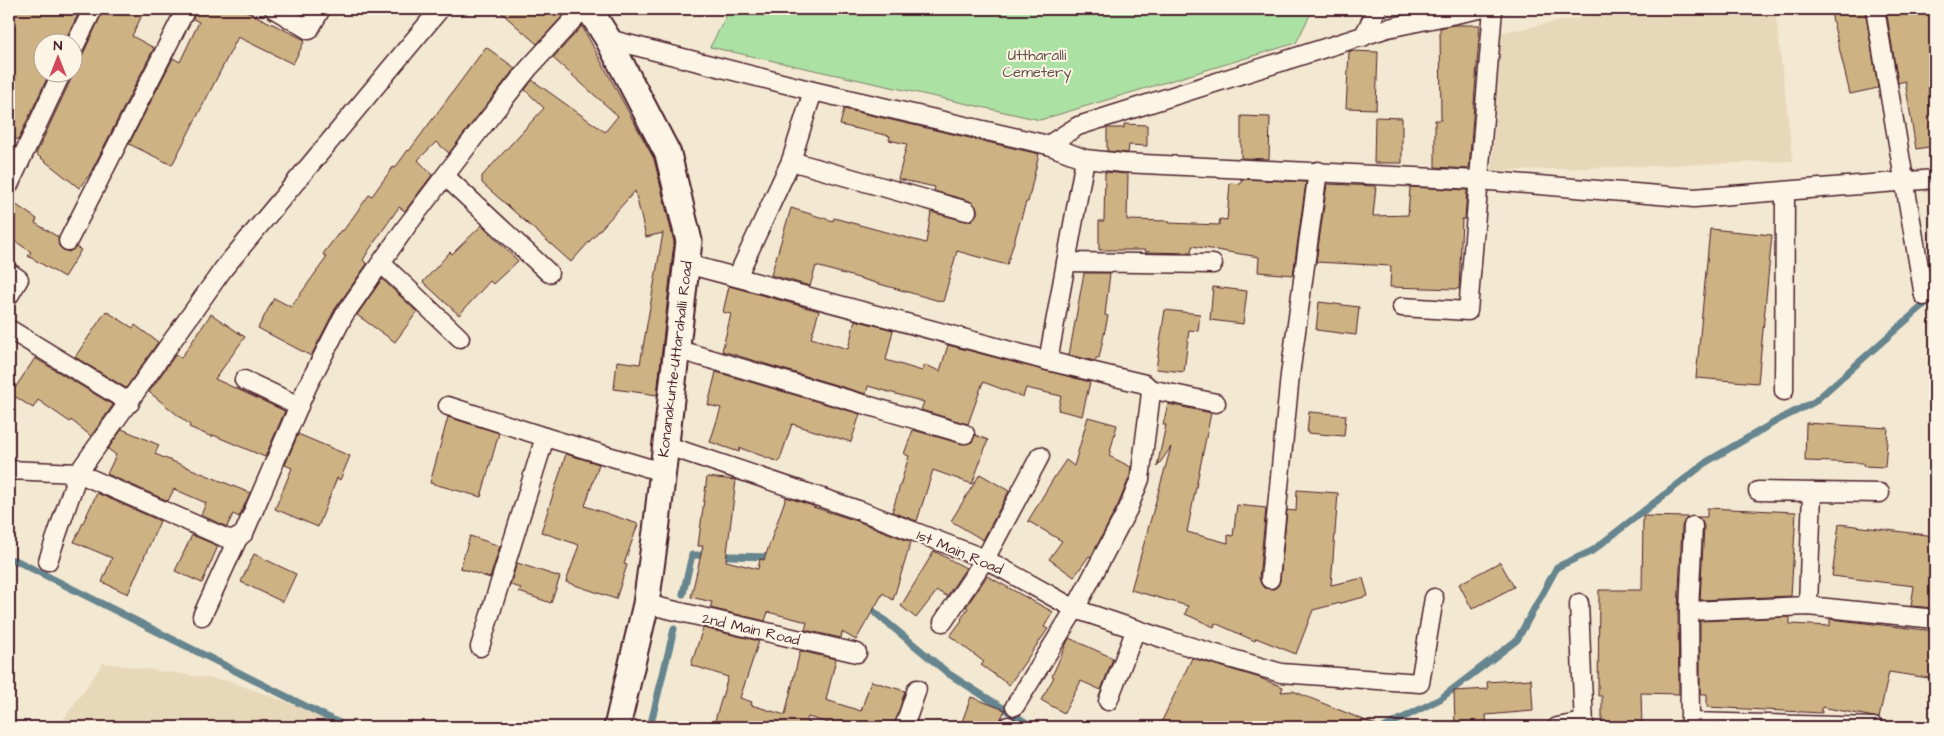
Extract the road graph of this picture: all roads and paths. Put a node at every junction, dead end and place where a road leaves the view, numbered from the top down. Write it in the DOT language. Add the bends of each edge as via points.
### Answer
graph roads {
  1 [pos="93,9"];
  2 [pos="186,9"];
  3 [pos="274,9"];
  4 [pos="321,9"];
  5 [pos="440,9"];
  6 [pos="583,9"];
  7 [pos="589,9"];
  8 [pos="1377,9"];
  9 [pos="1480,9"];
  10 [pos="1492,9"];
  11 [pos="1875,9"];
  12 [pos="82,32"];
  13 [pos="1363,37"];
  14 [pos="608,39"];
  15 [pos="57,82"];
  16 [pos="813,90"];
  17 [pos="1048,144"];
  18 [pos="1085,159"];
  19 [pos="790,161"];
  20 [pos="1318,171"];
  21 [pos="445,176"];
  22 [pos="1935,179"];
  23 [pos="1478,180"];
  24 [pos="1905,180"];
  25 [pos="9,185"];
  26 [pos="1785,192"];
  27 [pos="967,211"];
  28 [pos="68,241"];
  29 [pos="1066,262"];
  30 [pos="381,263"];
  31 [pos="687,264"];
  32 [pos="1213,264"];
  33 [pos="9,272"];
  34 [pos="549,274"];
  35 [pos="737,278"];
  36 [pos="9,296"];
  37 [pos="1924,296"];
  38 [pos="1402,307"];
  39 [pos="9,329"];
  40 [pos="460,338"];
  41 [pos="676,349"];
  42 [pos="1048,362"];
  43 [pos="244,380"];
  44 [pos="1150,389"];
  45 [pos="1784,391"];
  46 [pos="130,403"];
  47 [pos="1216,403"];
  48 [pos="299,406"];
  49 [pos="448,406"];
  50 [pos="965,434"];
  51 [pos="545,438"];
  52 [pos="665,445"];
  53 [pos="1040,456"];
  54 [pos="9,470"];
  55 [pos="78,472"];
  56 [pos="662,472"];
  57 [pos="1758,491"];
  58 [pos="1812,492"];
  59 [pos="1880,493"];
  60 [pos="1693,526"];
  61 [pos="238,538"];
  62 [pos="985,559"];
  63 [pos="48,561"];
  64 [pos="1270,579"];
  65 [pos="1434,598"];
  66 [pos="1579,603"];
  67 [pos="646,604"];
  68 [pos="1808,606"];
  69 [pos="1075,610"];
  70 [pos="1689,611"];
  71 [pos="202,616"];
  72 [pos="1935,618"];
  73 [pos="943,622"];
  74 [pos="1136,629"];
  75 [pos="480,647"];
  76 [pos="857,653"];
  77 [pos="917,689"];
  78 [pos="1108,701"];
  79 [pos="1015,706"];
  80 [pos="1584,725"];
  81 [pos="1690,725"];
  82 [pos="616,727"];
  83 [pos="904,727"];
  84 [pos="1557,727"];
  85 [pos="1874,727"];
  1 -- 12 [label="street"];
  2 -- 28 [label="street"];
  3 -- 4 [label="street" via="309,30"];
  5 -- 46 [label="street" via="224,268"];
  6 -- 21 [label="street" via="528,69"];
  7 -- 14 [label="main road, Konanakunte-Uttarahalli Road"];
  8 -- 13 [label="street"];
  9 -- 13 [label="street" via="1388,28"];
  10 -- 23 [label="street"];
  11 -- 24 [label="street"];
  13 -- 17 [label="street" via="1078,126"];
  14 -- 16 [label="street"];
  14 -- 31 [label="main road, Konanakunte-Uttarahalli Road" via="668,154 690,241"];
  15 -- 25 [label="street"];
  16 -- 17 [label="street"];
  16 -- 19 [label="street"];
  17 -- 18 [label="street"];
  18 -- 20 [label="street" via="1195,168"];
  18 -- 29 [label="street"];
  19 -- 27 [label="street"];
  19 -- 35 [label="street"];
  20 -- 23 [label="street"];
  20 -- 64 [label="street" via="1290,375"];
  21 -- 30 [label="street"];
  21 -- 34 [label="street"];
  22 -- 24 [label="street"];
  23 -- 26 [label="street" via="1694,198"];
  23 -- 38 [label="street" via="1468,311"];
  24 -- 26 [label="street"];
  24 -- 37 [label="street"];
  26 -- 45 [label="street"];
  29 -- 32 [label="street"];
  29 -- 42 [label="street"];
  30 -- 40 [label="street"];
  30 -- 48 [label="street" via="344,315"];
  31 -- 35 [label="street"];
  31 -- 41 [label="main road, Konanakunte-Uttarahalli Road"];
  33 -- 36 [label="street" via="19,279"];
  35 -- 42 [label="street"];
  39 -- 46 [label="street"];
  41 -- 50 [label="street"];
  41 -- 52 [label="main road, Konanakunte-Uttarahalli Road"];
  42 -- 44 [label="street" via="1145,384"];
  43 -- 48 [label="street"];
  44 -- 47 [label="street"];
  44 -- 69 [label="street" via="1140,479 1128,509"];
  46 -- 55 [label="street"];
  48 -- 61 [label="street" via="247,528"];
  49 -- 51 [label="street"];
  51 -- 56 [label="street"];
  51 -- 75 [label="street"];
  52 -- 56 [label="main road, Konanakunte-Uttarahalli Road"];
  52 -- 62 [label="street, 1st Main Road" via="861,511"];
  53 -- 62 [label="street"];
  54 -- 55 [label="street"];
  55 -- 61 [label="street" via="228,539"];
  55 -- 63 [label="street"];
  56 -- 67 [label="main road, Konanakunte-Uttarahalli Road"];
  57 -- 58 [label="street"];
  58 -- 59 [label="street"];
  58 -- 68 [label="street"];
  60 -- 70 [label="street"];
  61 -- 71 [label="street"];
  62 -- 69 [label="street, 1st Main Road"];
  62 -- 73 [label="street"];
  65 -- 74 [label="street, 1st Main Road" via="1420,683 1281,673"];
  66 -- 80 [label="street"];
  67 -- 76 [label="street, 2nd Main Road"];
  67 -- 82 [label="main road, Konanakunte-Uttarahalli Road"];
  68 -- 70 [label="street"];
  68 -- 72 [label="street"];
  69 -- 74 [label="street, 1st Main Road"];
  69 -- 79 [label="street"];
  70 -- 81 [label="street"];
  74 -- 78 [label="street"];
  77 -- 83 [label="street"];
  80 -- 84 [label="street"];
  81 -- 85 [label="street"];
}
